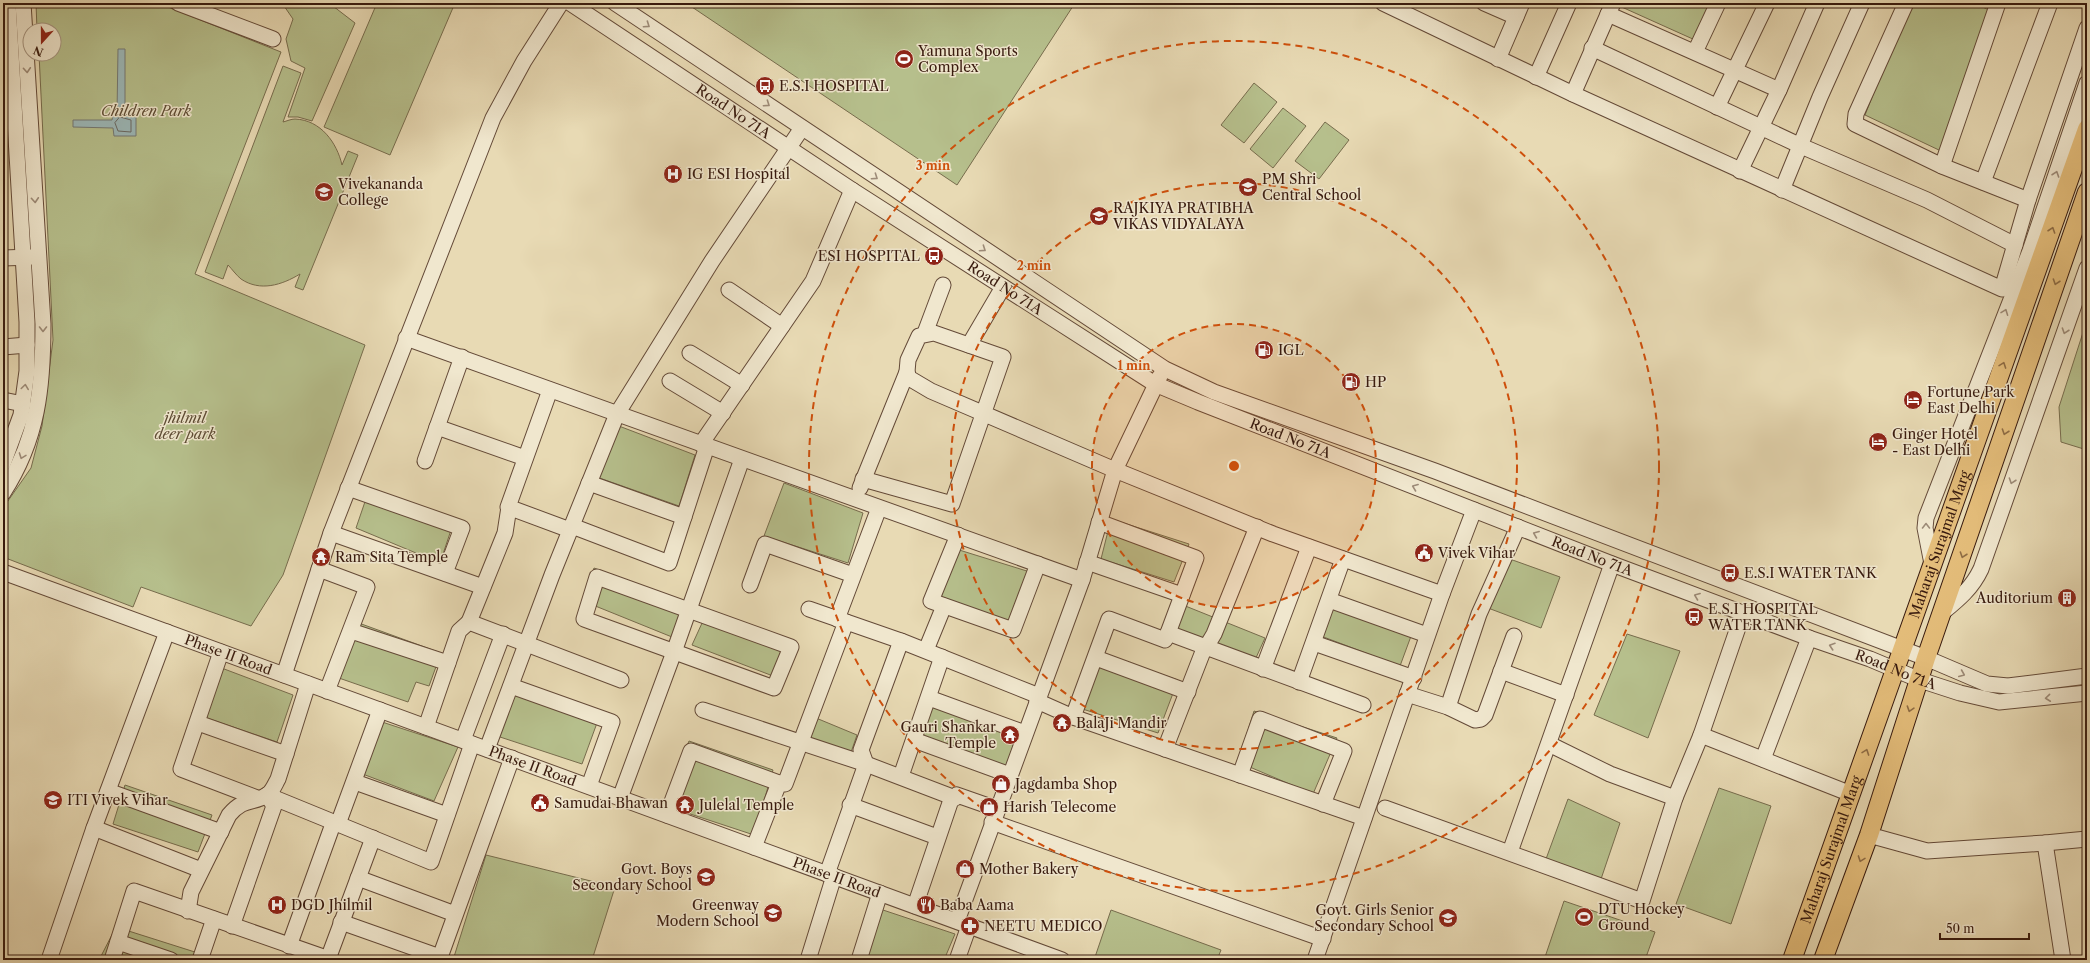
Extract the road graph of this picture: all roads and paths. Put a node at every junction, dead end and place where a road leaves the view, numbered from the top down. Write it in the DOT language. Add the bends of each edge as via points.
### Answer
graph roads {
  1 [pos="8,3"];
  2 [pos="23,3"];
  3 [pos="178,3"];
  4 [pos="561,3"];
  5 [pos="570,3"];
  6 [pos="615,3"];
  7 [pos="1383,3"];
  8 [pos="1484,3"];
  9 [pos="1522,3"];
  10 [pos="1570,3"];
  11 [pos="1718,3"];
  12 [pos="1767,3"];
  13 [pos="1817,3"];
  14 [pos="1862,3"];
  15 [pos="1906,3"];
  16 [pos="2050,3"];
  17 [pos="1995,4"];
  18 [pos="1611,9"];
  19 [pos="1516,17"];
  20 [pos="2087,28"];
  21 [pos="273,40"];
  22 [pos="1592,48"];
  23 [pos="1695,52"];
  24 [pos="1498,58"];
  25 [pos="1736,71"];
  26 [pos="1536,77"];
  27 [pos="2087,83"];
  28 [pos="1779,90"];
  29 [pos="1573,94"];
  30 [pos="1717,107"];
  31 [pos="1761,126"];
  32 [pos="31,128"];
  33 [pos="802,128"];
  34 [pos="9,129"];
  35 [pos="2087,129"];
  36 [pos="1801,146"];
  37 [pos="788,148"];
  38 [pos="1942,166"];
  39 [pos="1740,171"];
  40 [pos="1983,182"];
  41 [pos="852,190"];
  42 [pos="1782,190"];
  43 [pos="2087,192"];
  44 [pos="2028,200"];
  45 [pos="2029,250"];
  46 [pos="39,256"];
  47 [pos="23,257"];
  48 [pos="3,258"];
  49 [pos="2087,268"];
  50 [pos="943,285"];
  51 [pos="1003,287"];
  52 [pos="729,290"];
  53 [pos="782,326"];
  54 [pos="925,333"];
  55 [pos="406,338"];
  56 [pos="27,345"];
  57 [pos="969,345"];
  58 [pos="3,347"];
  59 [pos="690,353"];
  60 [pos="462,357"];
  61 [pos="1165,369"];
  62 [pos="907,372"];
  63 [pos="670,381"];
  64 [pos="1155,384"];
  65 [pos="742,385"];
  66 [pos="550,390"];
  67 [pos="3,400"];
  68 [pos="23,404"];
  69 [pos="723,413"];
  70 [pos="984,413"];
  71 [pos="617,414"];
  72 [pos="437,427"];
  73 [pos="704,445"];
  74 [pos="525,458"];
  75 [pos="742,459"];
  76 [pos="425,461"];
  77 [pos="3,464"];
  78 [pos="1115,470"];
  79 [pos="863,479"];
  80 [pos="589,483"];
  81 [pos="348,488"];
  82 [pos="3,493"];
  83 [pos="855,499"];
  84 [pos="509,507"];
  85 [pos="879,508"];
  86 [pos="1474,510"];
  87 [pos="684,517"];
  88 [pos="1099,522"];
  89 [pos="1518,527"];
  90 [pos="571,528"];
  91 [pos="1257,528"];
  92 [pos="332,533"];
  93 [pos="958,535"];
  94 [pos="1308,547"];
  95 [pos="1343,559"];
  96 [pos="1087,562"];
  97 [pos="1038,564"];
  98 [pos="1612,564"];
  99 [pos="319,570"];
  100 [pos="3,572"];
  101 [pos="445,573"];
  102 [pos="853,575"];
  103 [pos="1082,580"];
  104 [pos="750,585"];
  105 [pos="483,587"];
  106 [pos="1442,594"];
  107 [pos="1182,595"];
  108 [pos="1329,600"];
  109 [pos="944,606"];
  110 [pos="809,609"];
  111 [pos="688,610"];
  112 [pos="1943,612"];
  113 [pos="1743,613"];
  114 [pos="841,620"];
  115 [pos="469,622"];
  116 [pos="351,631"];
  117 [pos="167,632"];
  118 [pos="1168,633"];
  119 [pos="503,634"];
  120 [pos="1427,636"];
  121 [pos="1514,636"];
  122 [pos="1809,638"];
  123 [pos="901,641"];
  124 [pos="527,643"];
  125 [pos="1314,643"];
  126 [pos="1206,647"];
  127 [pos="926,650"];
  128 [pos="1902,650"];
  129 [pos="221,652"];
  130 [pos="674,652"];
  131 [pos="942,657"];
  132 [pos="1096,658"];
  133 [pos="1926,658"];
  134 [pos="448,663"];
  135 [pos="1263,669"];
  136 [pos="1895,669"];
  137 [pos="1501,671"];
  138 [pos="284,675"];
  139 [pos="2087,676"];
  140 [pos="1414,678"];
  141 [pos="621,680"];
  142 [pos="1920,680"];
  143 [pos="1299,682"];
  144 [pos="308,684"];
  145 [pos="511,686"];
  146 [pos="327,691"];
  147 [pos="1188,692"];
  148 [pos="2087,693"];
  149 [pos="1407,694"];
  150 [pos="1566,696"];
  151 [pos="929,698"];
  152 [pos="1038,698"];
  153 [pos="1363,706"];
  154 [pos="1448,707"];
  155 [pos="380,710"];
  156 [pos="702,710"];
  157 [pos="1073,717"];
  158 [pos="198,723"];
  159 [pos="426,727"];
  160 [pos="1025,733"];
  161 [pos="1701,735"];
  162 [pos="914,740"];
  163 [pos="468,742"];
  164 [pos="801,744"];
  165 [pos="1549,744"];
  166 [pos="487,749"];
  167 [pos="1165,749"];
  168 [pos="286,754"];
  169 [pos="512,758"];
  170 [pos="1763,759"];
  171 [pos="866,764"];
  172 [pos="1010,775"];
  173 [pos="1240,775"];
  174 [pos="901,776"];
  175 [pos="354,782"];
  176 [pos="779,783"];
  177 [pos="589,786"];
  178 [pos="108,791"];
  179 [pos="1851,794"];
  180 [pos="262,796"];
  181 [pos="952,797"];
  182 [pos="620,798"];
  183 [pos="1675,798"];
  184 [pos="1323,804"];
  185 [pos="850,805"];
  186 [pos="1385,808"];
  187 [pos="447,815"];
  188 [pos="667,815"];
  189 [pos="995,816"];
  190 [pos="1364,818"];
  191 [pos="338,824"];
  192 [pos="94,828"];
  193 [pos="221,832"];
  194 [pos="1869,835"];
  195 [pos="937,837"];
  196 [pos="373,838"];
  197 [pos="2087,838"];
  198 [pos="2045,843"];
  199 [pos="754,847"];
  200 [pos="1510,852"];
  201 [pos="201,870"];
  202 [pos="831,875"];
  203 [pos="358,878"];
  204 [pos="880,893"];
  205 [pos="915,906"];
  206 [pos="188,911"];
  207 [pos="456,914"];
  208 [pos="214,919"];
  209 [pos="341,922"];
  210 [pos="963,924"];
  211 [pos="232,926"];
  212 [pos="1323,939"];
  213 [pos="118,942"];
  214 [pos="290,946"];
  215 [pos="1032,955"];
  216 [pos="439,958"];
  217 [pos="330,959"];
  218 [pos="49,960"];
  219 [pos="112,960"];
  220 [pos="171,960"];
  221 [pos="200,960"];
  222 [pos="808,960"];
  223 [pos="859,960"];
  224 [pos="958,960"];
  225 [pos="1062,960"];
  226 [pos="1315,960"];
  227 [pos="1792,960"];
  228 [pos="1823,960"];
  229 [pos="2063,960"];
  1 -- 34 [label="street"];
  2 -- 32 [label="street, one-way"];
  3 -- 21 [label="street"];
  4 -- 55 [label="street" via="524,61 493,118"];
  5 -- 37 [label="street, Road No 71A"];
  6 -- 33 [label="street, Road No 71A, one-way"];
  7 -- 24 [label="street"];
  8 -- 19 [label="street"];
  9 -- 19 [label="street"];
  10 -- 26 [label="street"];
  11 -- 23 [label="street"];
  12 -- 25 [label="street"];
  13 -- 28 [label="street"];
  14 -- 36 [label="street"];
  15 -- 38 [label="street" via="1856,114 1855,124"];
  16 -- 40 [label="street"];
  17 -- 38 [label="street"];
  18 -- 22 [label="street"];
  18 -- 23 [label="street"];
  19 -- 24 [label="street"];
  20 -- 44 [label="street"];
  22 -- 29 [label="street"];
  22 -- 30 [label="street"];
  23 -- 25 [label="street"];
  24 -- 26 [label="street"];
  25 -- 28 [label="street"];
  25 -- 30 [label="street"];
  26 -- 29 [label="street"];
  45 -- 27 [label="street, one-way"];
  28 -- 31 [label="street"];
  29 -- 39 [label="street"];
  30 -- 31 [label="street"];
  31 -- 36 [label="street"];
  31 -- 39 [label="street"];
  32 -- 34 [label="street"];
  32 -- 46 [label="street, one-way"];
  33 -- 37 [label="street"];
  33 -- 61 [label="street, Road No 71A, one-way"];
  34 -- 47 [label="street"];
  45 -- 35 [label="main road, Maharaj Surajmal Marg, one-way"];
  36 -- 42 [label="street"];
  36 -- 45 [label="street" via="1927,200"];
  37 -- 41 [label="street, Road No 71A"];
  37 -- 71 [label="street" via="712,260"];
  38 -- 40 [label="street"];
  39 -- 42 [label="street"];
  40 -- 44 [label="street"];
  41 -- 51 [label="street, Road No 71A"];
  41 -- 53 [label="street" via="813,280"];
  42 -- 45 [label="street" via="2002,289"];
  43 -- 112 [label="main road, Maharaj Surajmal Marg, one-way"];
  44 -- 45 [label="street"];
  128 -- 45 [label="main road, Maharaj Surajmal Marg, one-way" via="1932,564"];
  46 -- 47 [label="street"];
  46 -- 82 [label="street, one-way" via="43,372 36,420 17,472"];
  47 -- 48 [label="street"];
  47 -- 56 [label="street"];
  49 -- 112 [label="street, Maharaj Surajmal Marg, one-way" via="1981,569 1967,593"];
  50 -- 54 [label="street"];
  51 -- 57 [label="street"];
  51 -- 64 [label="street, Road No 71A"];
  52 -- 53 [label="street"];
  53 -- 65 [label="street"];
  54 -- 57 [label="street" via="934,333"];
  54 -- 62 [label="street" via="919,336 914,346 908,360"];
  55 -- 60 [label="street"];
  55 -- 81 [label="street"];
  56 -- 58 [label="street"];
  68 -- 56 [label="street, one-way"];
  57 -- 70 [label="street" via="1003,357"];
  59 -- 65 [label="street"];
  60 -- 66 [label="street"];
  60 -- 72 [label="street"];
  61 -- 64 [label="street"];
  61 -- 128 [label="street, Road No 71A" via="1214,392 1435,471"];
  62 -- 70 [label="street" via="909,378 931,391"];
  62 -- 79 [label="street"];
  63 -- 69 [label="street"];
  64 -- 78 [label="street"];
  86 -- 64 [label="street, Road No 71A, one-way"];
  65 -- 69 [label="street"];
  66 -- 71 [label="street"];
  66 -- 74 [label="street"];
  67 -- 68 [label="street"];
  68 -- 77 [label="street"];
  69 -- 73 [label="street"];
  70 -- 78 [label="street"];
  70 -- 79 [label="street" via="952,504"];
  71 -- 73 [label="street"];
  71 -- 80 [label="street"];
  72 -- 74 [label="street"];
  72 -- 76 [label="street"];
  73 -- 75 [label="street"];
  73 -- 87 [label="street"];
  74 -- 84 [label="street"];
  75 -- 83 [label="street"];
  75 -- 111 [label="street"];
  78 -- 88 [label="street"];
  78 -- 91 [label="street"];
  79 -- 83 [label="street"];
  80 -- 87 [label="street"];
  80 -- 90 [label="street"];
  81 -- 92 [label="street"];
  81 -- 101 [label="street" via="462,528"];
  83 -- 85 [label="street"];
  84 -- 90 [label="street"];
  84 -- 105 [label="street" via="505,533"];
  85 -- 93 [label="street"];
  85 -- 102 [label="street"];
  86 -- 89 [label="street, Road No 71A"];
  86 -- 106 [label="street"];
  87 -- 90 [label="street" via="669,563"];
  88 -- 96 [label="street"];
  88 -- 107 [label="street" via="1196,558"];
  98 -- 89 [label="street, Road No 71A, one-way"];
  89 -- 154 [label="street" via="1479,614"];
  90 -- 124 [label="street"];
  91 -- 94 [label="street"];
  91 -- 126 [label="street" via="1214,634"];
  92 -- 99 [label="street"];
  92 -- 101 [label="street"];
  93 -- 97 [label="street"];
  93 -- 109 [label="street" via="931,601"];
  94 -- 95 [label="street"];
  94 -- 135 [label="street"];
  95 -- 106 [label="street"];
  95 -- 108 [label="street"];
  96 -- 103 [label="street"];
  96 -- 107 [label="street"];
  97 -- 103 [label="street"];
  97 -- 109 [label="street" via="1013,630"];
  113 -- 98 [label="street, Road No 71A, one-way"];
  98 -- 150 [label="street"];
  99 -- 116 [label="street" via="367,587"];
  99 -- 138 [label="street"];
  100 -- 117 [label="street, Phase II Road"];
  101 -- 105 [label="street"];
  102 -- 104 [label="street" via="765,544"];
  102 -- 114 [label="street"];
  103 -- 152 [label="street"];
  105 -- 115 [label="street"];
  106 -- 120 [label="street"];
  107 -- 118 [label="street"];
  108 -- 120 [label="street"];
  108 -- 125 [label="street"];
  109 -- 127 [label="street"];
  110 -- 114 [label="street"];
  111 -- 130 [label="street"];
  111 -- 130 [label="street" via="597,577 584,619"];
  111 -- 130 [label="street" via="791,647 774,688"];
  112 -- 133 [label="main road, Maharaj Surajmal Marg"];
  113 -- 122 [label="street, Road No 71A"];
  113 -- 161 [label="street"];
  114 -- 123 [label="street"];
  114 -- 164 [label="street"];
  115 -- 119 [label="street"];
  115 -- 134 [label="street" via="459,631"];
  116 -- 134 [label="street"];
  116 -- 146 [label="street"];
  117 -- 129 [label="street, Phase II Road"];
  117 -- 178 [label="street"];
  118 -- 126 [label="street"];
  118 -- 132 [label="street" via="1166,640 1109,620"];
  119 -- 124 [label="street"];
  119 -- 163 [label="street"];
  120 -- 140 [label="street"];
  121 -- 137 [label="street"];
  136 -- 122 [label="street, Road No 71A, one-way"];
  122 -- 170 [label="street"];
  123 -- 127 [label="street"];
  123 -- 171 [label="street" via="861,750"];
  124 -- 141 [label="street"];
  124 -- 145 [label="street"];
  125 -- 140 [label="street"];
  125 -- 143 [label="street"];
  126 -- 135 [label="street"];
  126 -- 147 [label="street"];
  127 -- 131 [label="street"];
  128 -- 133 [label="street, Road No 71A"];
  128 -- 136 [label="main road, Maharaj Surajmal Marg"];
  129 -- 138 [label="street, Phase II Road"];
  129 -- 158 [label="street"];
  130 -- 182 [label="street"];
  131 -- 151 [label="street"];
  131 -- 152 [label="street"];
  132 -- 147 [label="street"];
  132 -- 157 [label="street"];
  133 -- 139 [label="street, Road No 71A, one-way" via="1987,684 2008,686"];
  133 -- 142 [label="main road, Maharaj Surajmal Marg"];
  134 -- 159 [label="street"];
  135 -- 143 [label="street"];
  136 -- 142 [label="street, Road No 71A"];
  179 -- 136 [label="main road, Maharaj Surajmal Marg, one-way"];
  137 -- 150 [label="street"];
  137 -- 154 [label="street" via="1486,715 1481,719 1475,720 1464,716"];
  138 -- 144 [label="street, Phase II Road"];
  140 -- 149 [label="street"];
  148 -- 142 [label="street, Road No 71A, one-way" via="2000,702"];
  142 -- 194 [label="main road, Maharaj Surajmal Marg, one-way"];
  143 -- 153 [label="street"];
  144 -- 146 [label="street, Phase II Road"];
  144 -- 168 [label="street"];
  145 -- 166 [label="street"];
  145 -- 177 [label="street" via="612,722"];
  146 -- 155 [label="street, Phase II Road"];
  147 -- 167 [label="street"];
  149 -- 154 [label="street"];
  149 -- 190 [label="street"];
  150 -- 165 [label="street"];
  151 -- 160 [label="street"];
  151 -- 162 [label="street"];
  152 -- 157 [label="street"];
  152 -- 160 [label="street"];
  155 -- 159 [label="street, Phase II Road"];
  155 -- 175 [label="street"];
  156 -- 164 [label="street"];
  157 -- 167 [label="street"];
  158 -- 168 [label="street"];
  158 -- 180 [label="street" via="182,769"];
  159 -- 163 [label="street, Phase II Road"];
  160 -- 172 [label="street"];
  161 -- 170 [label="street"];
  161 -- 183 [label="street"];
  162 -- 172 [label="street"];
  162 -- 174 [label="street"];
  163 -- 166 [label="street, Phase II Road"];
  163 -- 187 [label="street"];
  164 -- 171 [label="street"];
  164 -- 176 [label="street" via="785,784"];
  165 -- 183 [label="street" via="1610,774"];
  165 -- 200 [label="street"];
  166 -- 169 [label="street, Phase II Road"];
  167 -- 173 [label="street"];
  168 -- 180 [label="street" via="278,779"];
  169 -- 177 [label="street, Phase II Road"];
  169 -- 207 [label="street"];
  170 -- 179 [label="street"];
  171 -- 174 [label="street"];
  171 -- 185 [label="street"];
  172 -- 189 [label="street"];
  173 -- 184 [label="street"];
  173 -- 184 [label="street" via="1260,719 1344,751"];
  174 -- 181 [label="street"];
  175 -- 187 [label="street"];
  175 -- 191 [label="street"];
  176 -- 188 [label="street" via="691,751"];
  176 -- 199 [label="street"];
  177 -- 182 [label="street, Phase II Road"];
  178 -- 192 [label="street"];
  178 -- 193 [label="street"];
  179 -- 227 [label="main road, Maharaj Surajmal Marg"];
  180 -- 191 [label="street"];
  180 -- 193 [label="street" via="236,807"];
  180 -- 211 [label="street" via="274,806"];
  181 -- 189 [label="street" via="955,798 957,795"];
  181 -- 195 [label="street"];
  182 -- 188 [label="street, Phase II Road"];
  183 -- 200 [label="street" via="1642,901"];
  184 -- 190 [label="street"];
  185 -- 195 [label="street"];
  185 -- 202 [label="street"];
  186 -- 200 [label="street"];
  187 -- 196 [label="street" via="431,862"];
  188 -- 199 [label="street, Phase II Road"];
  189 -- 210 [label="street"];
  189 -- 212 [label="street"];
  190 -- 212 [label="street"];
  191 -- 196 [label="street"];
  191 -- 214 [label="street" via="333,824"];
  192 -- 201 [label="street"];
  192 -- 218 [label="street"];
  193 -- 201 [label="street"];
  194 -- 198 [label="street" via="1927,851"];
  194 -- 228 [label="main road, Maharaj Surajmal Marg, one-way"];
  195 -- 205 [label="street"];
  196 -- 203 [label="street"];
  197 -- 198 [label="street"];
  198 -- 229 [label="street"];
  199 -- 202 [label="street, Phase II Road"];
  201 -- 206 [label="street" via="191,892"];
  202 -- 204 [label="street, Phase II Road"];
  202 -- 222 [label="street"];
  203 -- 207 [label="street"];
  203 -- 209 [label="street"];
  204 -- 205 [label="street, Phase II Road"];
  204 -- 223 [label="street"];
  205 -- 210 [label="street, Phase II Road"];
  206 -- 208 [label="street"];
  206 -- 213 [label="street" via="134,891"];
  207 -- 216 [label="street"];
  208 -- 211 [label="street"];
  208 -- 221 [label="street"];
  209 -- 216 [label="street"];
  209 -- 217 [label="street"];
  210 -- 215 [label="street, Phase II Road"];
  210 -- 224 [label="street"];
  211 -- 214 [label="street"];
  212 -- 226 [label="street"];
  213 -- 219 [label="street"];
  213 -- 220 [label="street"];
  214 -- 217 [label="street"];
  215 -- 225 [label="street, Phase II Road"];
}
